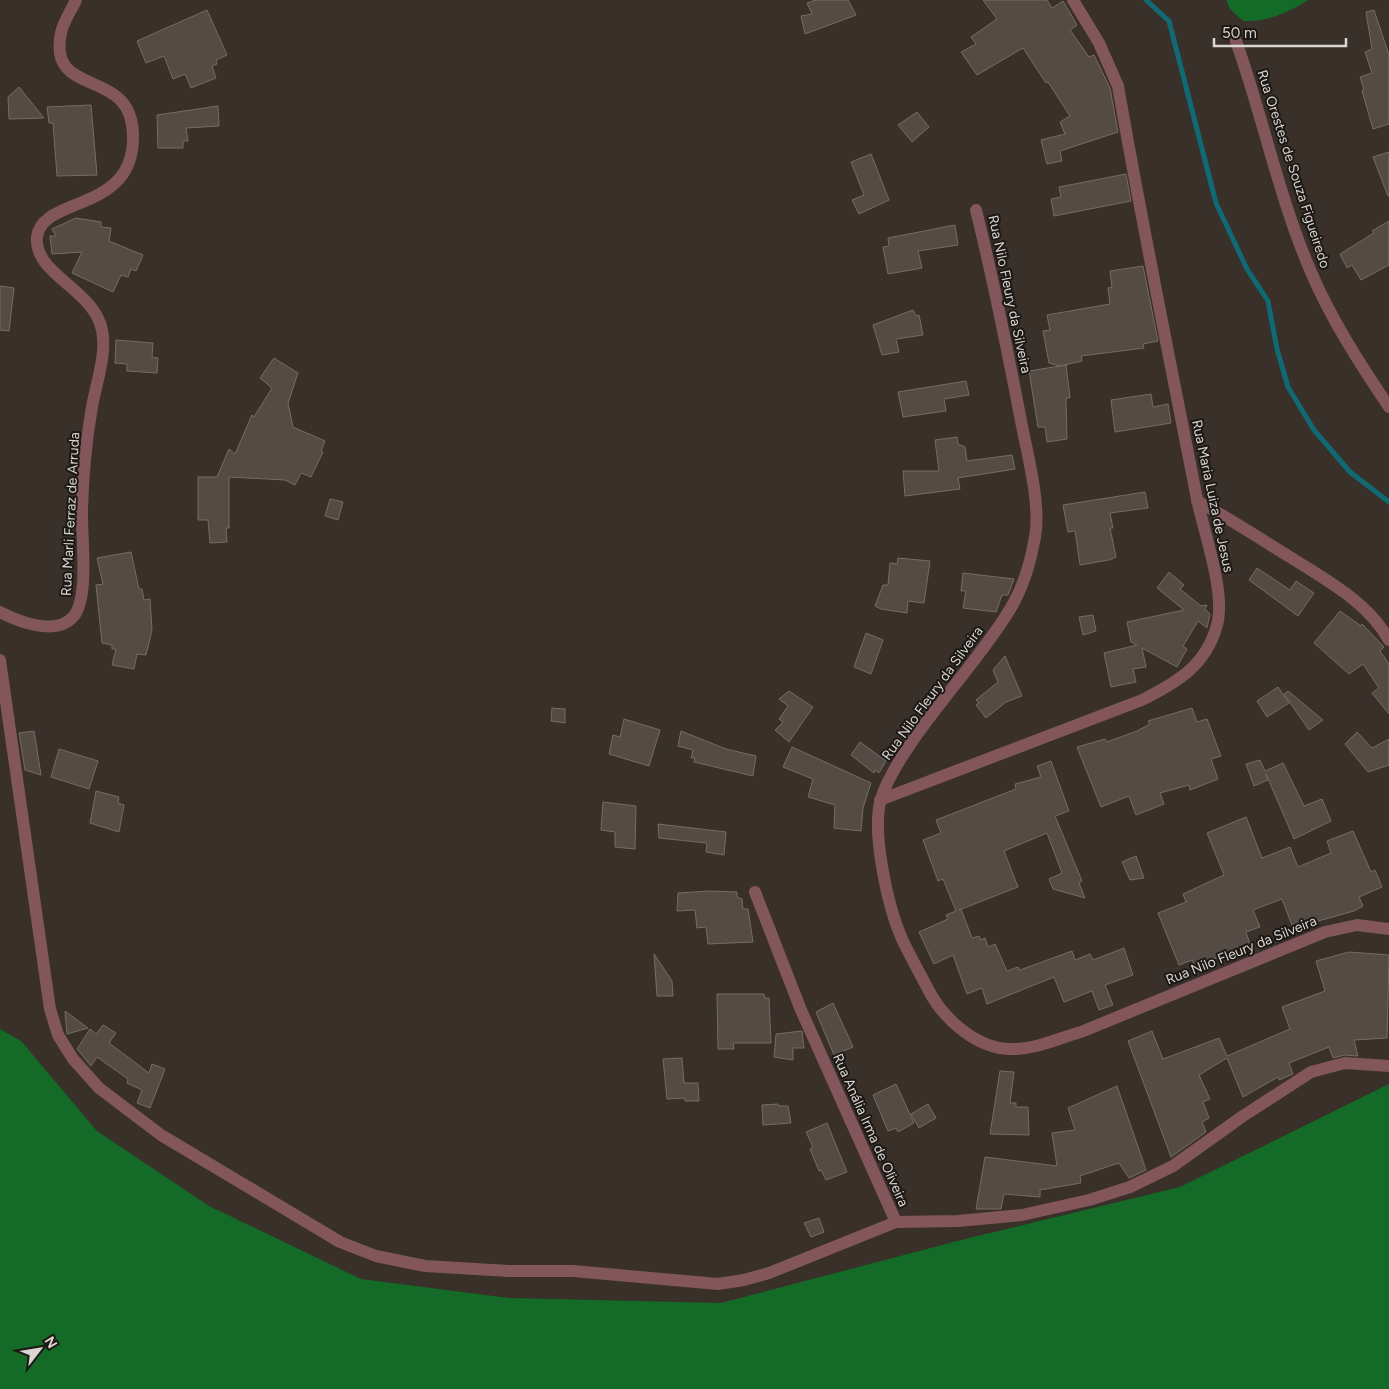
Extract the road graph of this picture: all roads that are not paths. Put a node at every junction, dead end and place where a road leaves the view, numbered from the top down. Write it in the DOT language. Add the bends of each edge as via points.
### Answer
graph roads {
  1 [pos="76,0"];
  2 [pos="1073,0"];
  3 [pos="1236,41"];
  4 [pos="976,210"];
  5 [pos="1389,407"];
  6 [pos="1197,501"];
  7 [pos="0,612"];
  8 [pos="1385,628"];
  9 [pos="1389,640"];
  10 [pos="0,660"];
  11 [pos="880,800"];
  12 [pos="755,892"];
  13 [pos="1389,929"];
  14 [pos="1389,1066"];
  15 [pos="896,1222"];
  1 -- 7 [label="street, Rua Marli Ferraz de Arruda" via="61,33 59,50 64,66 71,73 118,95 132,118 133,136 123,176 98,196 53,216 40,228 37,239 40,255 56,274 87,300 99,318 103,332 103,350 86,442 80,604 72,619 53,626 11,618"];
  2 -- 6 [label="street, Rua Maria Luiza de Jesus" via="1099,43 1118,86"];
  3 -- 5 [label="street, Rua Orestes de Souza Figueiredo" via="1310,271 1331,313"];
  4 -- 11 [label="street, Rua Nilo Fleury da Silveira" via="999,305 1034,484 1036,533 1027,577 1010,614 908,749"];
  6 -- 8 [label="street" via="1354,600"];
  6 -- 11 [label="street, Rua Maria Luiza de Jesus" via="1218,592 1217,625 1201,659 1176,683 1142,700"];
  8 -- 9 [label="street"];
  10 -- 15 [label="street" via="50,1009 58,1035 73,1060 99,1088 161,1135 340,1242 376,1256 425,1266 572,1271 718,1284 769,1273"];
  11 -- 13 [label="street, Rua Nilo Fleury da Silveira" via="877,830 882,868 901,936 934,1001 957,1027 988,1045 1012,1049 1040,1045 1081,1032 1325,932 1357,925"];
  12 -- 15 [label="street, Rua Anália Irma de Oliveira" via="801,1010"];
  14 -- 15 [label="street, Rua Anália Irma de Oliveira" via="1345,1063 1311,1072 1173,1166 1130,1187 1089,1200 1022,1215"];
}
